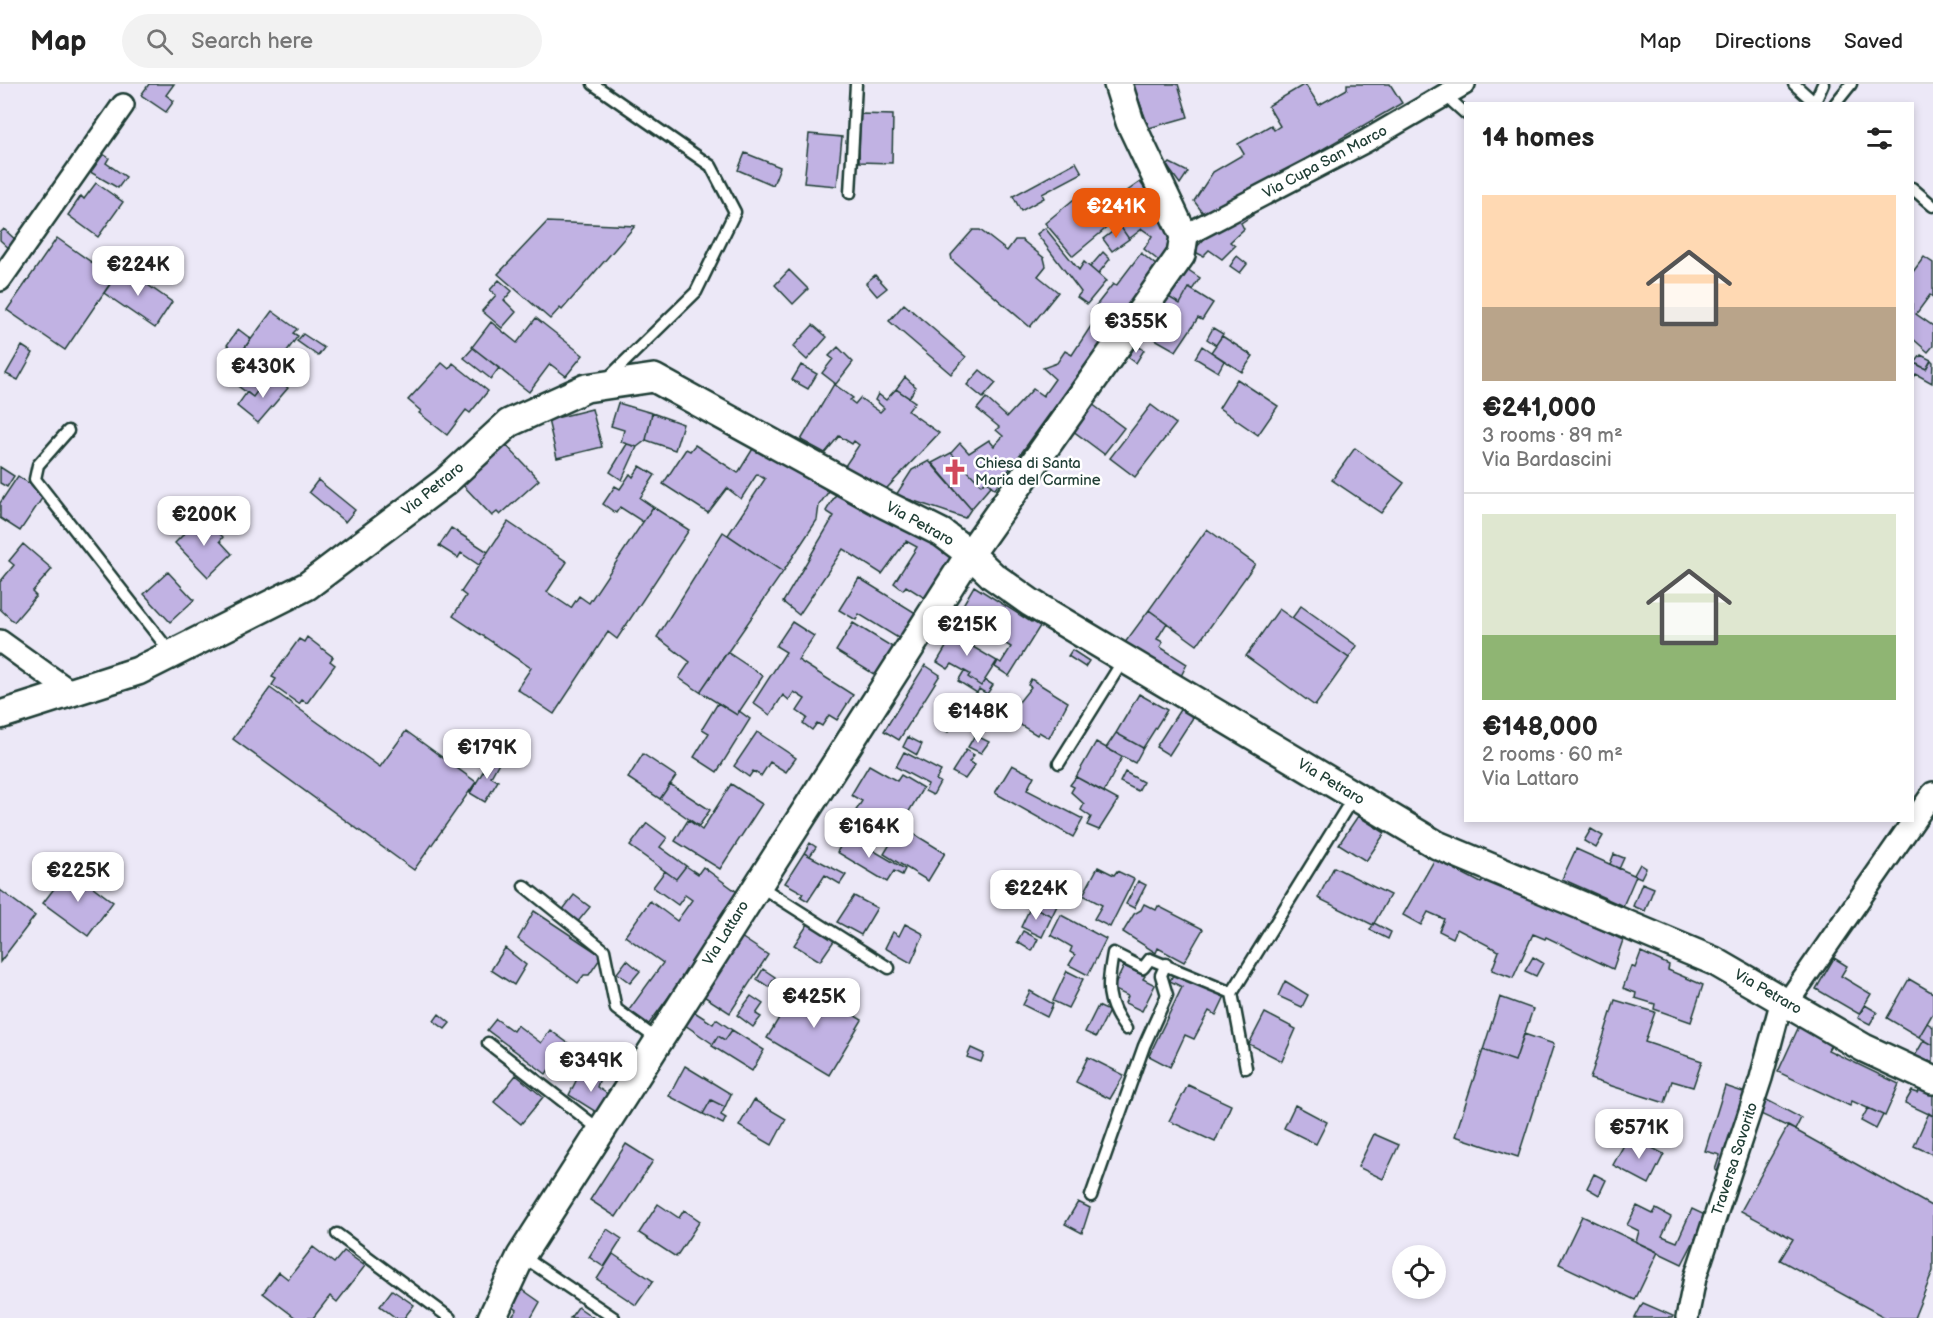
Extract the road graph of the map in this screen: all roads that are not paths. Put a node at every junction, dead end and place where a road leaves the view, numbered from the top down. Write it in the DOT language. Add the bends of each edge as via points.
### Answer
graph roads {
  1 [pos="593,84"];
  2 [pos="856,84"];
  3 [pos="1118,84"];
  4 [pos="1464,84"];
  5 [pos="1794,84"];
  6 [pos="1822,84"];
  7 [pos="1851,84"];
  8 [pos="1445,95"];
  9 [pos="1814,102"];
  10 [pos="1815,102"];
  11 [pos="1837,102"];
  12 [pos="123,105"];
  13 [pos="1464,112"];
  14 [pos="1914,190"];
  15 [pos="850,193"];
  16 [pos="1933,206"];
  17 [pos="1184,236"];
  18 [pos="0,280"];
  19 [pos="601,386"];
  20 [pos="68,431"];
  21 [pos="970,554"];
  22 [pos="0,641"];
  23 [pos="172,654"];
  24 [pos="1124,658"];
  25 [pos="71,692"];
  26 [pos="0,715"];
  27 [pos="1059,763"];
  28 [pos="1933,793"];
  29 [pos="1354,795"];
  30 [pos="1914,820"];
  31 [pos="1912,822"];
  32 [pos="757,884"];
  33 [pos="525,886"];
  34 [pos="1166,964"];
  35 [pos="889,968"];
  36 [pos="1232,993"];
  37 [pos="1784,1001"];
  38 [pos="1126,1029"];
  39 [pos="658,1040"];
  40 [pos="488,1043"];
  41 [pos="1246,1068"];
  42 [pos="1933,1080"];
  43 [pos="601,1130"];
  44 [pos="1090,1196"];
  45 [pos="337,1234"];
  46 [pos="521,1256"];
  47 [pos="450,1318"];
  48 [pos="492,1318"];
  49 [pos="614,1318"];
  50 [pos="1687,1318"];
  1 -- 19 [label="lane" via="711,166 735,212 696,292"];
  2 -- 15 [label="lane"];
  3 -- 17 [label="street" via="1130,122"];
  4 -- 8 [label="street, Via Cupa San Marco"];
  5 -- 9 [label="lane"];
  6 -- 10 [label="lane"];
  7 -- 11 [label="lane"];
  8 -- 13 [label="lane"];
  8 -- 17 [label="street, Via Cupa San Marco"];
  12 -- 18 [label="street"];
  14 -- 16 [label="lane"];
  17 -- 21 [label="street, Via Lattaro" via="1180,255"];
  19 -- 21 [label="street, Via Petraro" via="654,378 942,533"];
  19 -- 23 [label="street, Via Petraro" via="586,388 508,423 446,482 307,586"];
  20 -- 23 [label="lane" via="38,465 36,479"];
  21 -- 24 [label="street, Via Petraro" via="1031,603"];
  21 -- 32 [label="street, Via Lattaro"];
  22 -- 25 [label="street"];
  23 -- 25 [label="street, Via Petraro" via="138,671"];
  24 -- 27 [label="lane"];
  24 -- 29 [label="street, Via Petraro"];
  25 -- 26 [label="street, Via Petraro"];
  28 -- 30 [label="street, Traversa Savorito"];
  29 -- 36 [label="lane"];
  29 -- 37 [label="street, Via Petraro" via="1437,845 1714,961"];
  31 -- 37 [label="street, Traversa Savorito"];
  32 -- 35 [label="lane"];
  32 -- 39 [label="street, Via Lattaro"];
  33 -- 39 [label="lane" via="604,950 616,1008"];
  34 -- 36 [label="lane"];
  34 -- 38 [label="lane" via="1149,959 1143,968 1113,953 1107,989 1115,1014"];
  34 -- 44 [label="lane" via="1161,975 1167,995 1144,1046"];
  36 -- 41 [label="lane"];
  37 -- 42 [label="street, Via Petraro" via="1864,1048"];
  37 -- 50 [label="street, Traversa Savorito" via="1695,1278"];
  39 -- 43 [label="street, Via Lattaro"];
  40 -- 43 [label="lane"];
  43 -- 46 [label="street, Via Lattaro"];
  45 -- 47 [label="lane"];
  46 -- 48 [label="street, Via Lattaro"];
  46 -- 49 [label="lane"];
}
